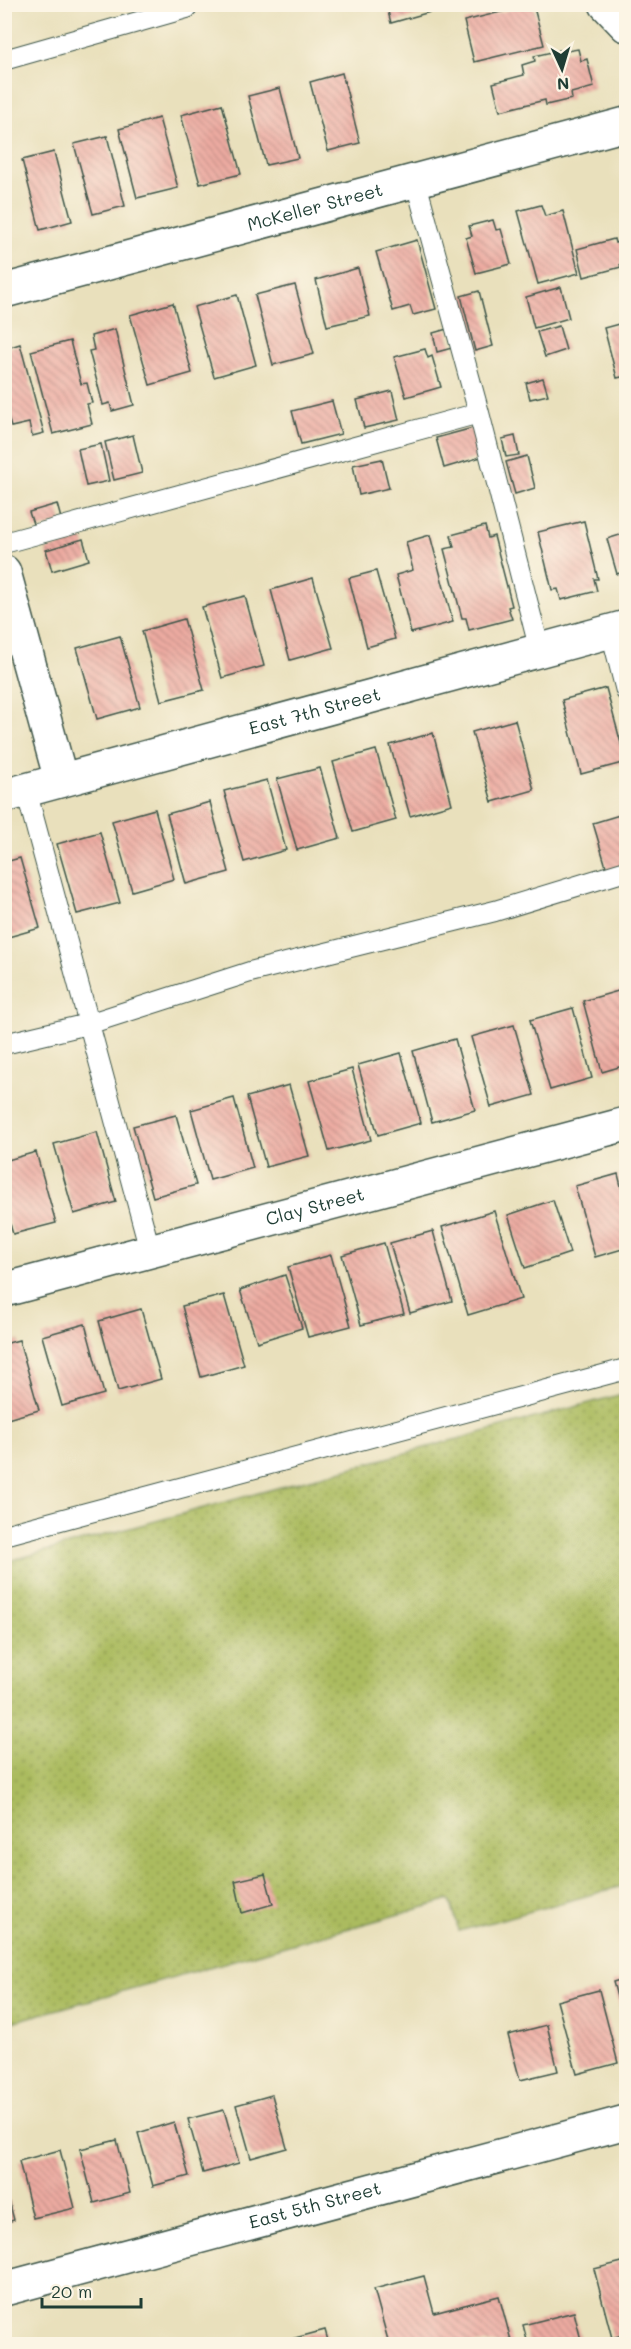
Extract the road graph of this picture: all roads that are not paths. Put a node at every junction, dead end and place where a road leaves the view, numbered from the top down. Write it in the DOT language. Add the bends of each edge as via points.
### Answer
graph roads {
  1 [pos="185,4"];
  2 [pos="606,4"];
  3 [pos="627,26"];
  4 [pos="4,60"];
  5 [pos="627,124"];
  6 [pos="416,179"];
  7 [pos="4,291"];
  8 [pos="479,413"];
  9 [pos="4,543"];
  10 [pos="4,572"];
  11 [pos="619,629"];
  12 [pos="540,651"];
  13 [pos="627,691"];
  14 [pos="61,780"];
  15 [pos="15,793"];
  16 [pos="627,871"];
  17 [pos="88,1024"];
  18 [pos="4,1044"];
  19 [pos="627,1124"];
  20 [pos="150,1250"];
  21 [pos="4,1290"];
  22 [pos="627,1369"];
  23 [pos="4,1535"];
  24 [pos="627,2122"];
  25 [pos="4,2289"];
  1 -- 4 [label="lane" via="187,8"];
  2 -- 3 [label="street"];
  5 -- 6 [label="street, McKeller Street"];
  6 -- 7 [label="street, McKeller Street"];
  6 -- 8 [label="lane"];
  8 -- 9 [label="lane"];
  8 -- 12 [label="lane"];
  10 -- 14 [label="street"];
  11 -- 12 [label="street, East 7th Street"];
  11 -- 13 [label="lane"];
  12 -- 14 [label="street, East 7th Street"];
  14 -- 15 [label="street, East 7th Street"];
  15 -- 17 [label="lane"];
  16 -- 17 [label="lane" via="495,911 250,972"];
  17 -- 18 [label="lane"];
  17 -- 20 [label="lane"];
  19 -- 20 [label="street, Clay Street"];
  20 -- 21 [label="street, Clay Street"];
  22 -- 23 [label="lane"];
  24 -- 25 [label="street, East 5th Street"];
}
